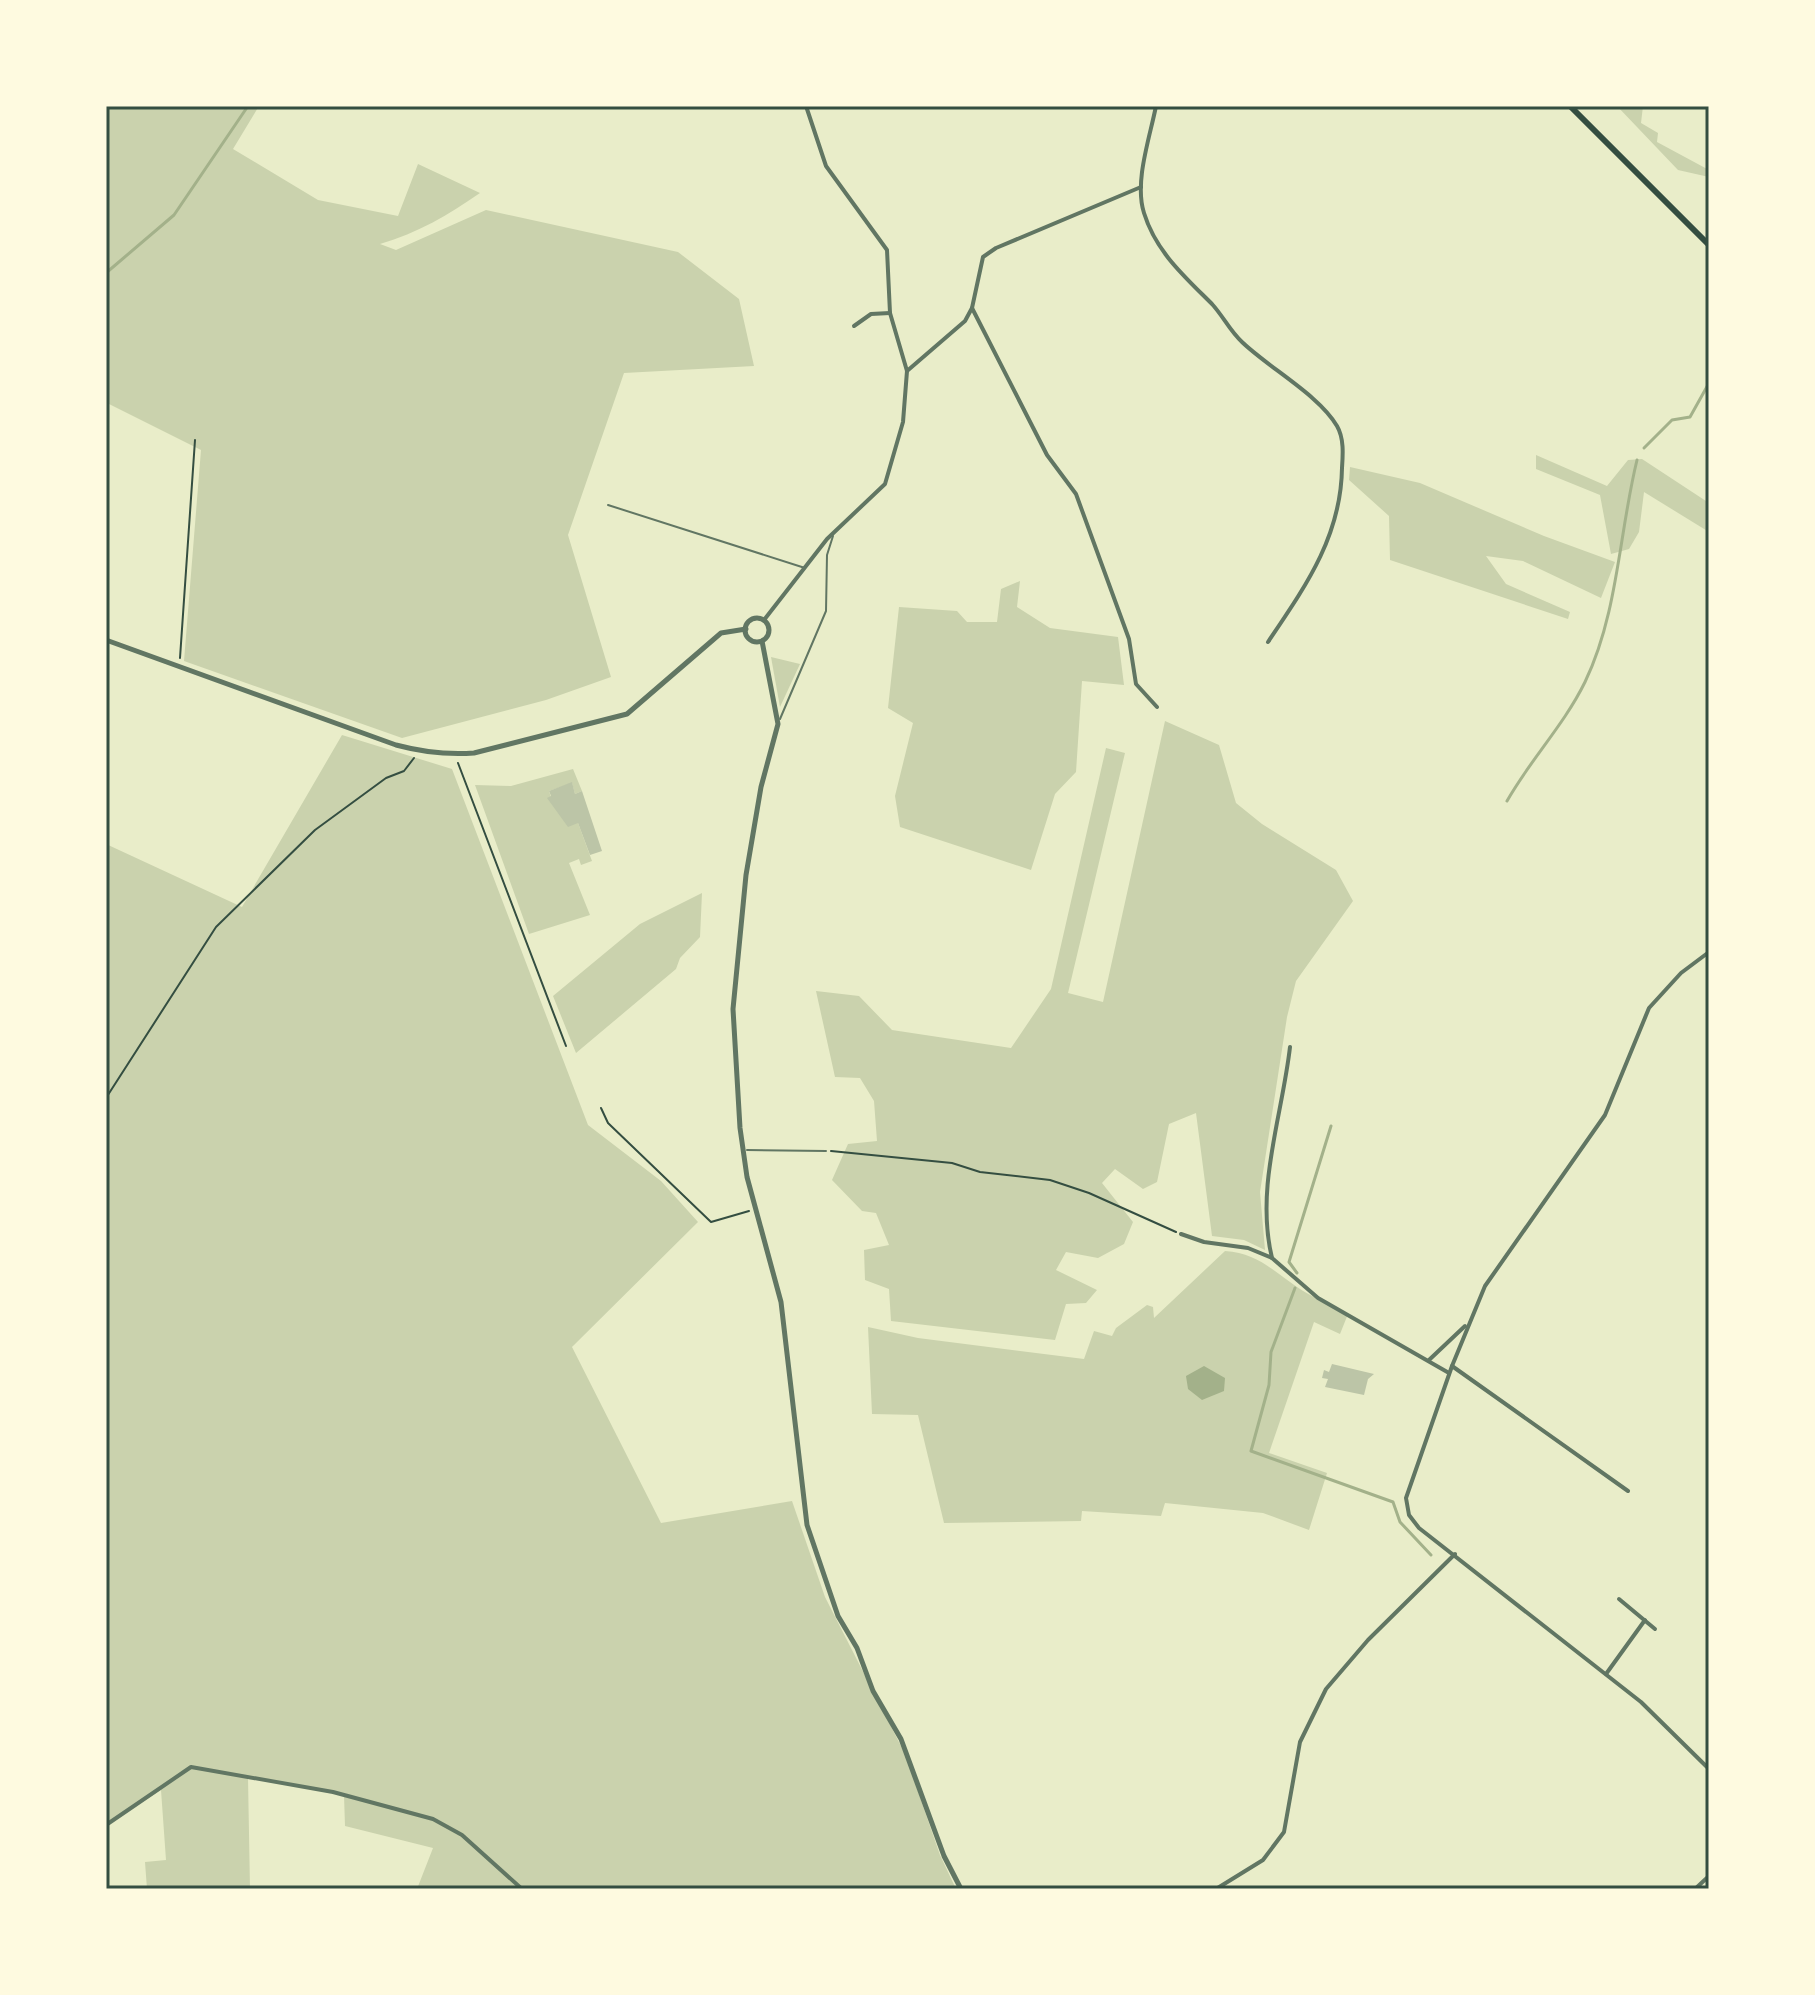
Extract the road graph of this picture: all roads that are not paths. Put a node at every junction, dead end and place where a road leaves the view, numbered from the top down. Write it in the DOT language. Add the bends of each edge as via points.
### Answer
graph roads {
  1 [pos="806,106"];
  2 [pos="1156,106"];
  3 [pos="1570,106"];
  4 [pos="1141,187"];
  5 [pos="1709,245"];
  6 [pos="972,308"];
  7 [pos="890,313"];
  8 [pos="854,326"];
  9 [pos="907,371"];
  10 [pos="608,505"];
  11 [pos="834,531"];
  12 [pos="805,568"];
  13 [pos="764,620"];
  14 [pos="746,629"];
  15 [pos="106,640"];
  16 [pos="762,641"];
  17 [pos="1268,642"];
  18 [pos="1157,707"];
  19 [pos="778,724"];
  20 [pos="1708,954"];
  21 [pos="1290,1047"];
  22 [pos="743,1150"];
  23 [pos="826,1151"];
  24 [pos="1181,1234"];
  25 [pos="1272,1258"];
  26 [pos="1468,1323"];
  27 [pos="1429,1360"];
  28 [pos="1452,1366"];
  29 [pos="1449,1373"];
  30 [pos="1628,1491"];
  31 [pos="1455,1554"];
  32 [pos="1619,1599"];
  33 [pos="1645,1620"];
  34 [pos="1655,1629"];
  35 [pos="1606,1674"];
  36 [pos="1709,1769"];
  37 [pos="106,1825"];
  38 [pos="1709,1876"];
  39 [pos="522,1889"];
  40 [pos="961,1889"];
  41 [pos="1216,1889"];
  42 [pos="1695,1889"];
  1 -- 7 [label="street" via="826,166 887,250"];
  2 -- 4 [label="street"];
  3 -- 5 [label="main road"];
  4 -- 6 [label="street" via="983,257"];
  4 -- 17 [label="street" via="1143,211 1163,254 1239,340 1327,412 1339,429 1342,489 1335,526 1307,584"];
  6 -- 9 [label="street" via="965,321"];
  6 -- 18 [label="street" via="1047,455 1076,494 1129,639 1136,684"];
  7 -- 8 [label="street" via="871,314"];
  7 -- 9 [label="street"];
  9 -- 11 [label="street" via="891,473 875,497"];
  10 -- 12 [label="lane"];
  11 -- 12 [label="street"];
  11 -- 19 [label="lane" via="827,555 826,611"];
  12 -- 13 [label="street"];
  13 -- 14 [label="street" via="754,619"];
  13 -- 16 [label="street" via="769,631"];
  14 -- 15 [label="street" via="721,633 627,714 454,754 417,751"];
  14 -- 16 [label="street" via="749,639"];
  16 -- 19 [label="street"];
  19 -- 22 [label="street" via="754,825 738,948 733,1009"];
  20 -- 26 [label="street" via="1681,973 1649,1008 1605,1115 1496,1267"];
  21 -- 25 [label="street" via="1264,1212"];
  22 -- 23 [label="lane"];
  22 -- 40 [label="street" via="781,1302 807,1525 838,1616 901,1739"];
  24 -- 25 [label="street"];
  25 -- 27 [label="street" via="1318,1298"];
  26 -- 27 [label="street"];
  26 -- 28 [label="street"];
  27 -- 29 [label="street"];
  28 -- 29 [label="street"];
  28 -- 30 [label="street"];
  29 -- 31 [label="street" via="1406,1498 1409,1515 1419,1528"];
  31 -- 35 [label="street"];
  31 -- 41 [label="street" via="1326,1689 1300,1742 1279,1841 1263,1860"];
  32 -- 33 [label="street"];
  33 -- 34 [label="street"];
  33 -- 35 [label="street"];
  35 -- 36 [label="street"];
  37 -- 39 [label="street" via="191,1767 333,1792 433,1819 462,1835"];
  38 -- 42 [label="street"];
}
